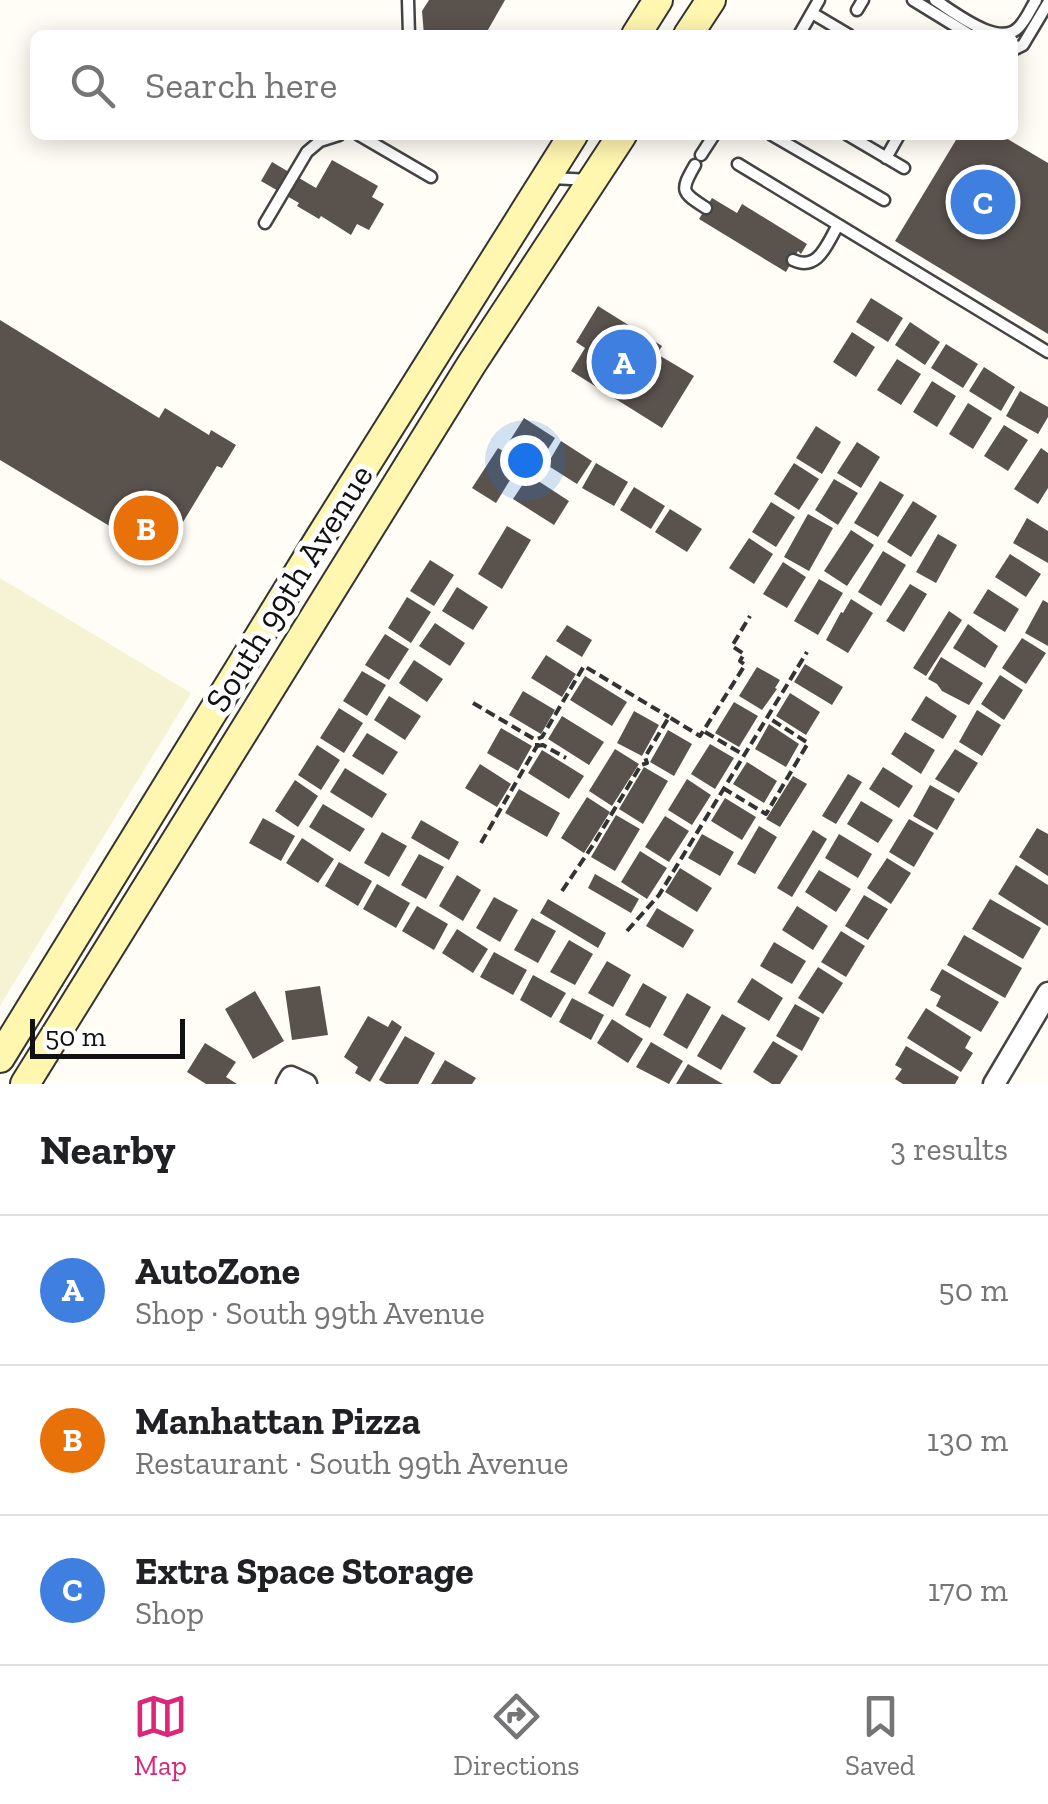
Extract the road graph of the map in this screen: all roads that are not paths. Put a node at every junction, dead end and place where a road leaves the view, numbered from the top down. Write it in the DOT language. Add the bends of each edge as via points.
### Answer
graph roads {
  1 [pos="408,0"];
  2 [pos="658,0"];
  3 [pos="711,0"];
  4 [pos="820,0"];
  5 [pos="914,0"];
  6 [pos="935,0"];
  7 [pos="1036,0"];
  8 [pos="1048,2"];
  9 [pos="812,13"];
  10 [pos="409,30"];
  11 [pos="639,30"];
  12 [pos="691,30"];
  13 [pos="802,30"];
  14 [pos="841,30"];
  15 [pos="962,30"];
  16 [pos="987,30"];
  17 [pos="1018,30"];
  18 [pos="1018,48"];
  19 [pos="323,140"];
  20 [pos="368,140"];
  21 [pos="570,140"];
  22 [pos="619,140"];
  23 [pos="711,140"];
  24 [pos="781,140"];
  25 [pos="856,140"];
  26 [pos="896,140"];
  27 [pos="886,158"];
  28 [pos="738,164"];
  29 [pos="904,168"];
  30 [pos="431,176"];
  31 [pos="546,178"];
  32 [pos="592,180"];
  33 [pos="884,200"];
  34 [pos="706,208"];
  35 [pos="265,224"];
  36 [pos="838,225"];
  37 [pos="792,260"];
  38 [pos="1048,352"];
  39 [pos="368,460"];
  40 [pos="399,482"];
  41 [pos="1048,993"];
  42 [pos="0,1058"];
  43 [pos="25,1084"];
  44 [pos="994,1084"];
  1 -- 10 [label="lane"];
  2 -- 11 [label="main road"];
  3 -- 12 [label="main road"];
  4 -- 9 [label="lane"];
  5 -- 15 [label="lane"];
  6 -- 16 [label="lane"];
  7 -- 17 [label="lane"];
  8 -- 18 [label="lane"];
  9 -- 13 [label="lane"];
  9 -- 14 [label="lane"];
  19 -- 35 [label="lane" via="306,152"];
  20 -- 30 [label="lane"];
  21 -- 31 [label="main road, South 99th Avenue"];
  22 -- 32 [label="main road, South 99th Avenue"];
  23 -- 34 [label="lane" via="684,186"];
  24 -- 33 [label="lane"];
  25 -- 27 [label="lane"];
  26 -- 27 [label="lane"];
  27 -- 29 [label="lane"];
  28 -- 36 [label="lane"];
  31 -- 32 [label="lane"];
  31 -- 39 [label="main road, South 99th Avenue"];
  32 -- 40 [label="main road, South 99th Avenue"];
  36 -- 37 [label="lane" via="812,263"];
  36 -- 38 [label="lane"];
  39 -- 40 [label="main road"];
  39 -- 42 [label="main road, South 99th Avenue"];
  40 -- 43 [label="main road, South 99th Avenue"];
  41 -- 44 [label="street"];
}
